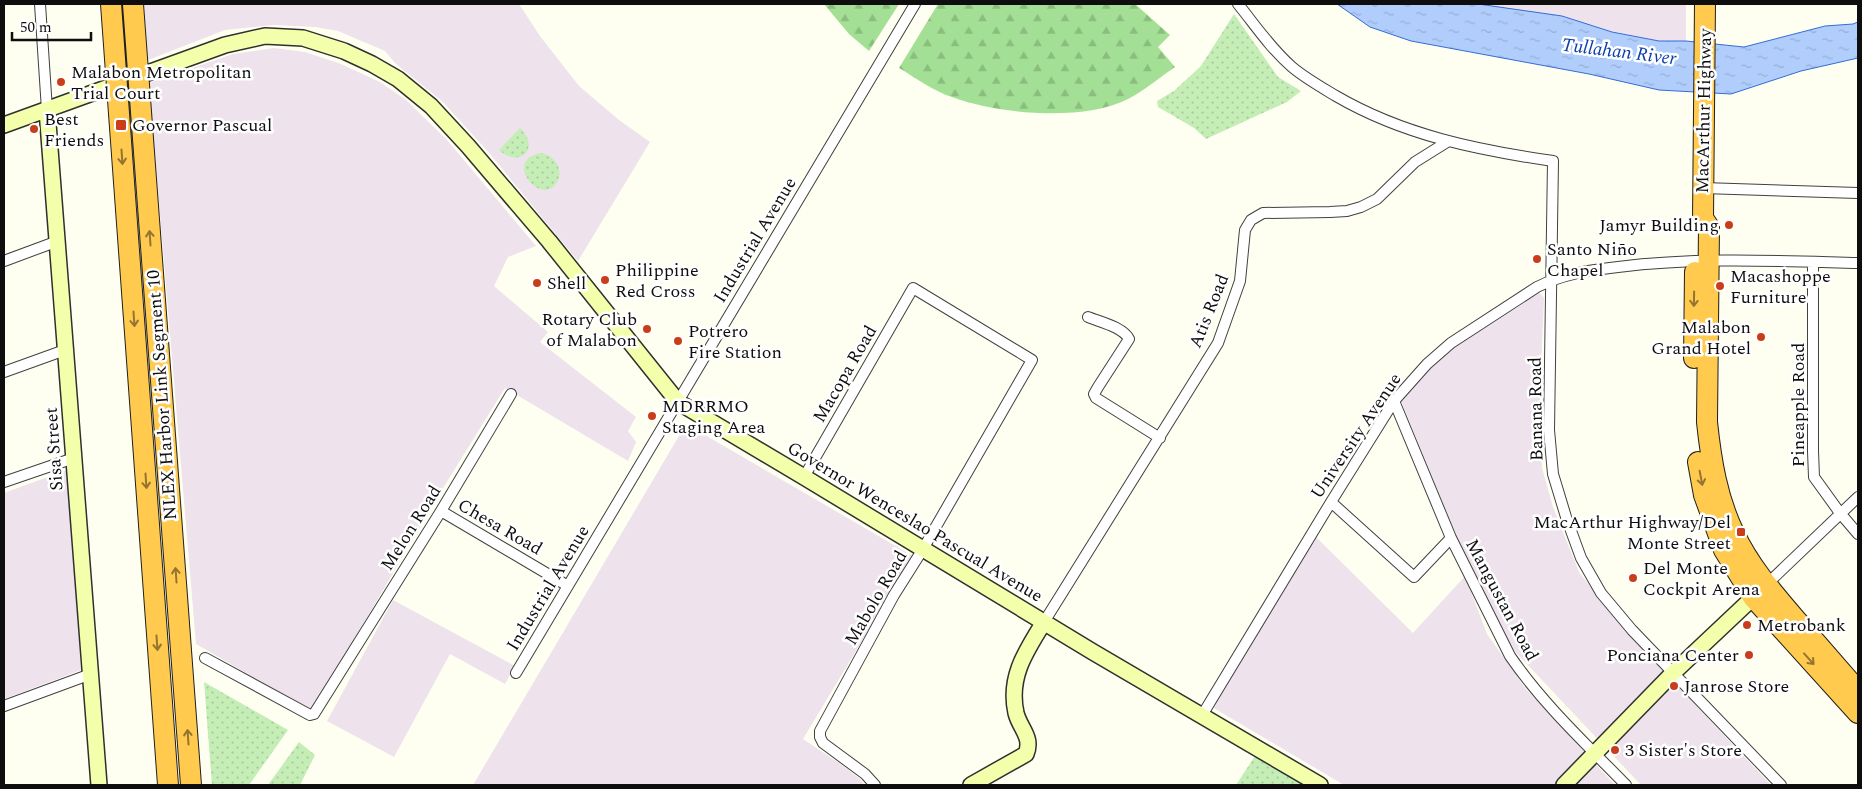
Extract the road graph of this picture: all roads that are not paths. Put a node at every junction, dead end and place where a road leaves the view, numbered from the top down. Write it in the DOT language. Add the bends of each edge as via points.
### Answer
graph roads {
  1 [pos="40,4"];
  2 [pos="111,4"];
  3 [pos="133,4"];
  4 [pos="915,4"];
  5 [pos="1238,4"];
  6 [pos="1705,4"];
  7 [pos="47,110"];
  8 [pos="4,125"];
  9 [pos="1447,142"];
  10 [pos="1703,188"];
  11 [pos="1858,192"];
  12 [pos="58,241"];
  13 [pos="4,261"];
  14 [pos="1701,261"];
  15 [pos="1814,262"];
  16 [pos="1858,263"];
  17 [pos="1552,279"];
  18 [pos="913,288"];
  19 [pos="1088,317"];
  20 [pos="65,350"];
  21 [pos="4,372"];
  22 [pos="511,394"];
  23 [pos="1394,401"];
  24 [pos="678,402"];
  25 [pos="1160,438"];
  26 [pos="74,458"];
  27 [pos="804,476"];
  28 [pos="4,482"];
  29 [pos="1858,497"];
  30 [pos="1330,502"];
  31 [pos="441,511"];
  32 [pos="1840,513"];
  33 [pos="1858,534"];
  34 [pos="1451,538"];
  35 [pos="923,549"];
  36 [pos="568,586"];
  37 [pos="1759,591"];
  38 [pos="1044,622"];
  39 [pos="205,658"];
  40 [pos="516,673"];
  41 [pos="1673,673"];
  42 [pos="91,674"];
  43 [pos="1858,691"];
  44 [pos="4,706"];
  45 [pos="1858,713"];
  46 [pos="1201,717"];
  47 [pos="1595,754"];
  48 [pos="97,784"];
  49 [pos="168,785"];
  50 [pos="191,785"];
  51 [pos="875,785"];
  52 [pos="971,785"];
  53 [pos="1320,785"];
  54 [pos="1564,785"];
  55 [pos="1626,785"];
  56 [pos="1781,785"];
  1 -- 7 [label="street"];
  2 -- 49 [label="highway, NLEX Harbor Link Segment 10, one-way, bridge"];
  50 -- 3 [label="highway, NLEX Harbor Link Segment 10, one-way, bridge"];
  4 -- 24 [label="street, Industrial Avenue"];
  5 -- 9 [label="street" via="1282,57 1321,87 1382,119"];
  6 -- 10 [label="highway, MacArthur Highway"];
  7 -- 8 [label="main road, Governor Wenceslao Pascual Avenue"];
  7 -- 12 [label="main road, Sisa Street"];
  7 -- 24 [label="main road, Governor Wenceslao Pascual Avenue" via="225,44 251,38 276,35 303,38 344,51 398,79 420,96 468,146 561,255"];
  9 -- 17 [label="street, Banana Road" via="1553,161"];
  9 -- 25 [label="street, Atis Road" via="1415,162 1377,199 1361,207 1347,211 1263,213 1251,220 1245,230 1240,281 1218,343"];
  10 -- 11 [label="street"];
  10 -- 14 [label="highway, MacArthur Highway" via="1703,218 1709,227"];
  12 -- 13 [label="street"];
  12 -- 20 [label="main road, Sisa Street"];
  14 -- 15 [label="street, University Avenue"];
  14 -- 17 [label="street, University Avenue" via="1642,264"];
  14 -- 37 [label="highway, MacArthur Highway" via="1693,422 1696,450 1704,494 1724,550"];
  15 -- 16 [label="street, University Avenue"];
  15 -- 32 [label="street, Pineapple Road" via="1814,477"];
  17 -- 23 [label="street, University Avenue" via="1451,343"];
  17 -- 41 [label="street, Banana Road" via="1549,430 1553,474 1566,517 1581,558 1601,593"];
  18 -- 27 [label="street, Macopa Road"];
  18 -- 35 [label="street, Mabolo Road" via="1032,360"];
  19 -- 25 [label="street" via="1120,330 1129,338 1098,386 1094,394 1096,398"];
  20 -- 21 [label="street"];
  20 -- 26 [label="main road, Sisa Street"];
  22 -- 31 [label="street, Melon Road"];
  23 -- 30 [label="street, University Avenue"];
  23 -- 34 [label="street, Mangustan Road"];
  24 -- 27 [label="main road, Governor Wenceslao Pascual Avenue"];
  24 -- 36 [label="street, Industrial Avenue"];
  25 -- 38 [label="street, Atis Road"];
  26 -- 28 [label="street"];
  26 -- 42 [label="main road, Sisa Street"];
  27 -- 35 [label="main road, Governor Wenceslao Pascual Avenue"];
  29 -- 32 [label="street"];
  30 -- 34 [label="street" via="1414,577"];
  30 -- 46 [label="street, University Avenue"];
  31 -- 36 [label="street, Chesa Road"];
  31 -- 39 [label="street, Melon Road" via="314,714 310,715"];
  32 -- 33 [label="street, Pineapple Road"];
  32 -- 37 [label="street"];
  34 -- 47 [label="street, Mangustan Road" via="1510,656 1540,696"];
  35 -- 38 [label="main road, Governor Wenceslao Pascual Avenue"];
  35 -- 51 [label="street, Mabolo Road" via="894,595 820,731 823,743"];
  36 -- 40 [label="street, Industrial Avenue"];
  37 -- 41 [label="main road"];
  37 -- 43 [label="highway, MacArthur Highway"];
  37 -- 45 [label="highway, MacArthur Highway, one-way"];
  38 -- 46 [label="main road, Governor Wenceslao Pascual Avenue"];
  38 -- 52 [label="main road" via="1017,670 1015,700 1017,715 1028,739 1026,754"];
  41 -- 47 [label="main road"];
  41 -- 56 [label="street, Banana Road"];
  42 -- 44 [label="street"];
  42 -- 48 [label="main road, Sisa Street"];
  46 -- 53 [label="main road, Governor Wenceslao Pascual Avenue"];
  47 -- 54 [label="main road"];
  47 -- 55 [label="street, Mangustan Road"];
}
